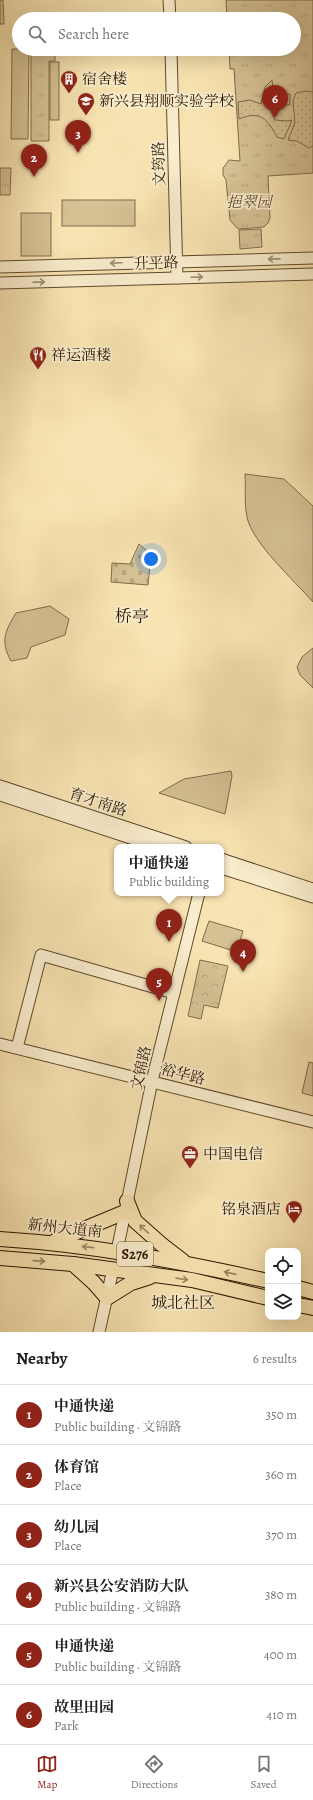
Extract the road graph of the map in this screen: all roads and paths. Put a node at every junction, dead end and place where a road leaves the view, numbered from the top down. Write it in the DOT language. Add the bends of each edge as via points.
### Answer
graph roads {
  1 [pos="169,0"];
  2 [pos="170,12"];
  3 [pos="170,56"];
  4 [pos="313,258"];
  5 [pos="177,262"];
  6 [pos="0,267"];
  7 [pos="313,274"];
  8 [pos="178,278"];
  9 [pos="0,283"];
  10 [pos="0,786"];
  11 [pos="0,795"];
  12 [pos="149,844"];
  13 [pos="177,844"];
  14 [pos="224,860"];
  15 [pos="224,869"];
  16 [pos="313,889"];
  17 [pos="198,896"];
  18 [pos="313,897"];
  19 [pos="174,993"];
  20 [pos="0,1044"];
  21 [pos="17,1048"];
  22 [pos="152,1082"];
  23 [pos="313,1122"];
  24 [pos="126,1207"];
  25 [pos="0,1239"];
  26 [pos="52,1242"];
  27 [pos="117,1251"];
  28 [pos="0,1258"];
  29 [pos="185,1262"];
  30 [pos="73,1264"];
  31 [pos="113,1269"];
  32 [pos="157,1276"];
  33 [pos="265,1280"];
  34 [pos="301,1289"];
  35 [pos="313,1292"];
  36 [pos="265,1297"];
  37 [pos="107,1298"];
  38 [pos="301,1306"];
  39 [pos="313,1308"];
  40 [pos="100,1332"];
  1 -- 2 [label="street"];
  3 -- 5 [label="street, 文筠路"];
  4 -- 5 [label="street, 升平路, one-way"];
  5 -- 6 [label="street, 升平路, one-way"];
  5 -- 8 [label="street, 文筠路"];
  8 -- 7 [label="street, 升平路, one-way"];
  9 -- 8 [label="street, 升平路, one-way"];
  10 -- 13 [label="street, 育才南路"];
  11 -- 12 [label="street, 育才南路"];
  14 -- 16 [label="street"];
  15 -- 18 [label="street"];
  17 -- 19 [label="street, 文锦路"];
  19 -- 21 [label="street" via="41,955"];
  19 -- 22 [label="street, 文锦路"];
  20 -- 21 [label="street, 裕华路"];
  21 -- 22 [label="street, 裕华路"];
  22 -- 23 [label="street, 裕华路"];
  22 -- 24 [label="street, 文锦路"];
  24 -- 26 [label="main road" via="85,1230"];
  24 -- 27 [label="street, 文锦路"];
  29 -- 24 [label="main road, one-way" via="135,1221"];
  25 -- 26 [label="main road, 新州大道南 / S276"];
  27 -- 26 [label="main road, 新州大道南 / S276, one-way"];
  27 -- 29 [label="main road, 新州大道南 / S276"];
  28 -- 30 [label="main road, S276, one-way"];
  33 -- 29 [label="main road, 新州大道南 / S276, one-way"];
  30 -- 31 [label="main road, S276"];
  30 -- 37 [label="main road"];
  31 -- 32 [label="main road, S276"];
  31 -- 37 [label="street"];
  32 -- 36 [label="main road, S276, one-way" via="192,1280"];
  32 -- 37 [label="main road" via="131,1283"];
  34 -- 35 [label="main road"];
  37 -- 40 [label="street"];
  38 -- 39 [label="main road"];
}
